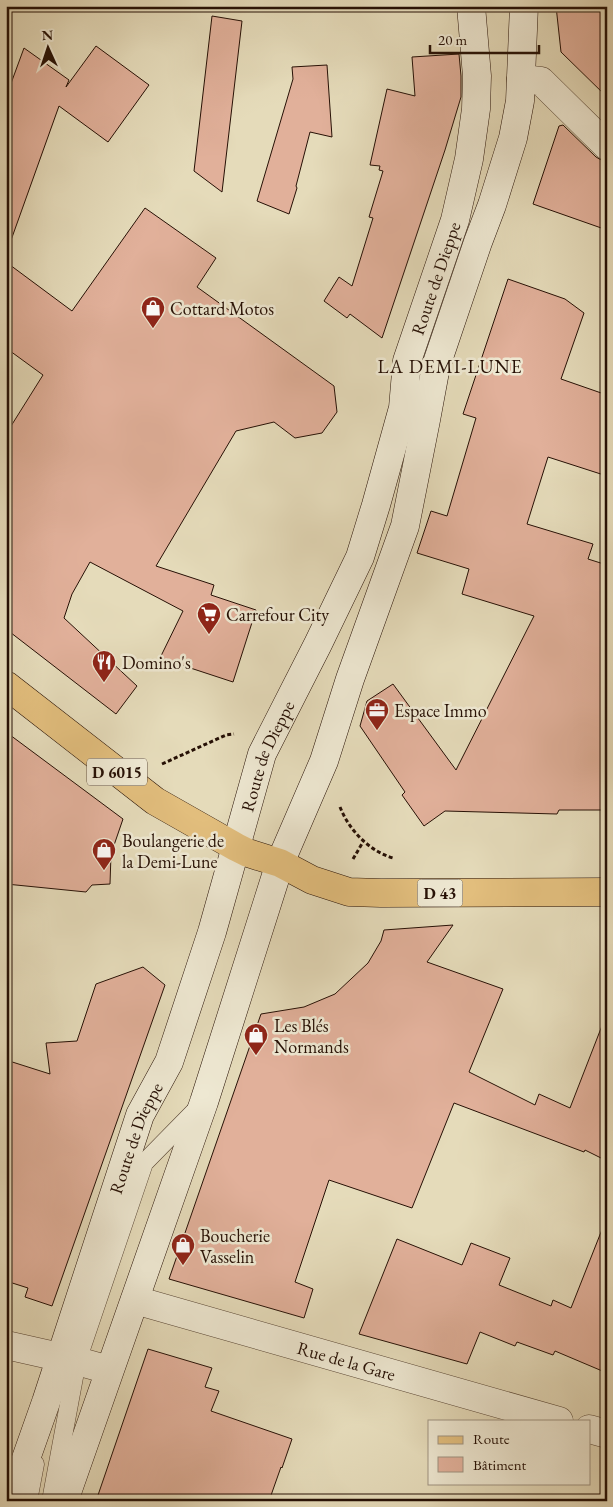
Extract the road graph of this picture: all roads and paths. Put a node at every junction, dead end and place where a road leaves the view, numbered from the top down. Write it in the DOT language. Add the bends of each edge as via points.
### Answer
graph roads {
  1 [pos="471,6"];
  2 [pos="524,6"];
  3 [pos="521,79"];
  4 [pos="607,146"];
  5 [pos="6,686"];
  6 [pos="239,736"];
  7 [pos="171,760"];
  8 [pos="337,800"];
  9 [pos="363,842"];
  10 [pos="242,850"];
  11 [pos="396,859"];
  12 [pos="352,862"];
  13 [pos="280,863"];
  14 [pos="607,892"];
  15 [pos="204,1102"];
  16 [pos="135,1300"];
  17 [pos="6,1345"];
  18 [pos="68,1359"];
  19 [pos="109,1370"];
  20 [pos="46,1402"];
  21 [pos="555,1420"];
  22 [pos="590,1429"];
  23 [pos="607,1434"];
  24 [pos="11,1501"];
  25 [pos="28,1501"];
  26 [pos="51,1501"];
  27 [pos="64,1501"];
  1 -- 10 [label="main road, Route de Dieppe" via="477,76 476,109 455,220 407,361 403,408 360,557 262,754"];
  2 -- 3 [label="main road, Route de Dieppe"];
  3 -- 4 [label="main road" via="541,81"];
  3 -- 13 [label="main road, Route de Dieppe" via="512,138 436,366 405,526 324,761"];
  5 -- 10 [label="main road, D 6015" via="155,801"];
  6 -- 7 [label="path" via="226,735"];
  8 -- 9 [label="path" via="344,817"];
  9 -- 11 [label="path"];
  9 -- 12 [label="path"];
  10 -- 13 [label="main road, D 43"];
  10 -- 18 [label="main road, Route de Dieppe" via="169,1062 140,1115"];
  13 -- 14 [label="main road, D 43" via="312,880 349,892"];
  13 -- 15 [label="main road, Route de Dieppe"];
  15 -- 16 [label="main road, Route de Dieppe"];
  15 -- 18 [label="lane" via="144,1163 102,1282"];
  16 -- 19 [label="main road, Route de Dieppe"];
  16 -- 21 [label="main road, Rue de la Gare"];
  17 -- 18 [label="main road"];
  18 -- 19 [label="main road"];
  18 -- 20 [label="main road, Route de Dieppe"];
  18 -- 26 [label="lane"];
  19 -- 27 [label="main road, Route de Dieppe"];
  20 -- 24 [label="main road, Route de Dieppe"];
  20 -- 25 [label="lane"];
  22 -- 23 [label="main road"];
}
